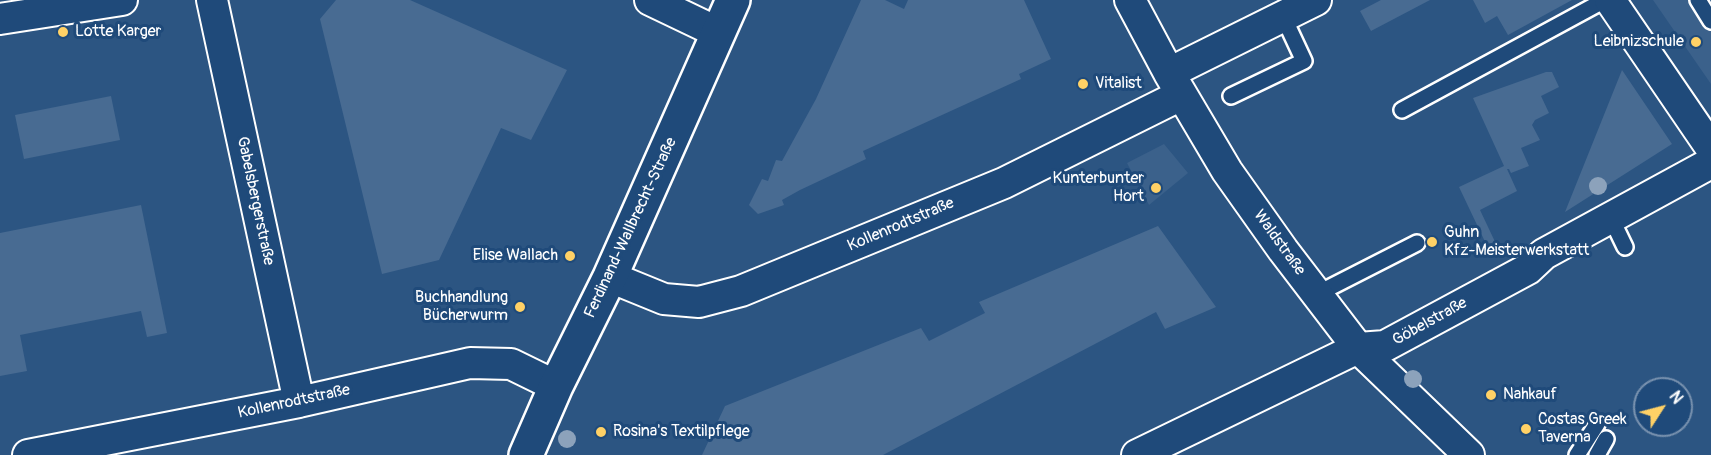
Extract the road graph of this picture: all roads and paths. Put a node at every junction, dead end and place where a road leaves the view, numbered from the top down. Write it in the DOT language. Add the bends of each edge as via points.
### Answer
graph roads {
  1 [pos="122,0"];
  2 [pos="212,0"];
  3 [pos="650,0"];
  4 [pos="733,0"];
  5 [pos="1130,0"];
  6 [pos="1316,0"];
  7 [pos="1698,0"];
  8 [pos="87,2"];
  9 [pos="1616,3"];
  10 [pos="1283,16"];
  11 [pos="0,19"];
  12 [pos="1711,21"];
  13 [pos="719,33"];
  14 [pos="1175,84"];
  15 [pos="1231,96"];
  16 [pos="1402,110"];
  17 [pos="1711,148"];
  18 [pos="1711,163"];
  19 [pos="1611,218"];
  20 [pos="1417,243"];
  21 [pos="1625,247"];
  22 [pos="610,277"];
  23 [pos="1317,294"];
  24 [pos="1358,348"];
  25 [pos="556,386"];
  26 [pos="299,402"];
  27 [pos="1597,424"];
  28 [pos="1606,439"];
  29 [pos="28,455"];
  30 [pos="526,455"];
  31 [pos="1137,455"];
  32 [pos="1469,455"];
  33 [pos="1577,455"];
  34 [pos="1597,455"];
  1 -- 8 [label="street"];
  2 -- 26 [label="street, Gabelsbergerstraße"];
  3 -- 13 [label="street"];
  4 -- 13 [label="street, Ferdinand-Wallbrecht-Straße"];
  5 -- 14 [label="street, Waldstraße"];
  6 -- 10 [label="street, Kollenrodtstraße"];
  7 -- 12 [label="lane"];
  8 -- 11 [label="street"];
  9 -- 16 [label="lane"];
  9 -- 17 [label="street"];
  10 -- 14 [label="street, Kollenrodtstraße"];
  10 -- 15 [label="lane" via="1304,61"];
  13 -- 22 [label="street, Ferdinand-Wallbrecht-Straße"];
  14 -- 22 [label="street, Kollenrodtstraße" via="1004,183 741,291 699,302 663,299"];
  14 -- 23 [label="street, Waldstraße" via="1227,171"];
  18 -- 19 [label="street, Göbelstraße"];
  19 -- 21 [label="lane"];
  19 -- 24 [label="street, Göbelstraße" via="1544,254 1528,269 1385,346"];
  20 -- 23 [label="lane"];
  22 -- 25 [label="street, Ferdinand-Wallbrecht-Straße"];
  23 -- 24 [label="street, Waldstraße"];
  24 -- 31 [label="street, Göbelstraße"];
  24 -- 32 [label="street, Waldstraße"];
  25 -- 26 [label="street, Kollenrodtstraße" via="511,364 470,363"];
  25 -- 30 [label="street, Ferdinand-Wallbrecht-Straße"];
  26 -- 29 [label="street, Kollenrodtstraße"];
  27 -- 33 [label="lane"];
  28 -- 34 [label="lane"];
}
